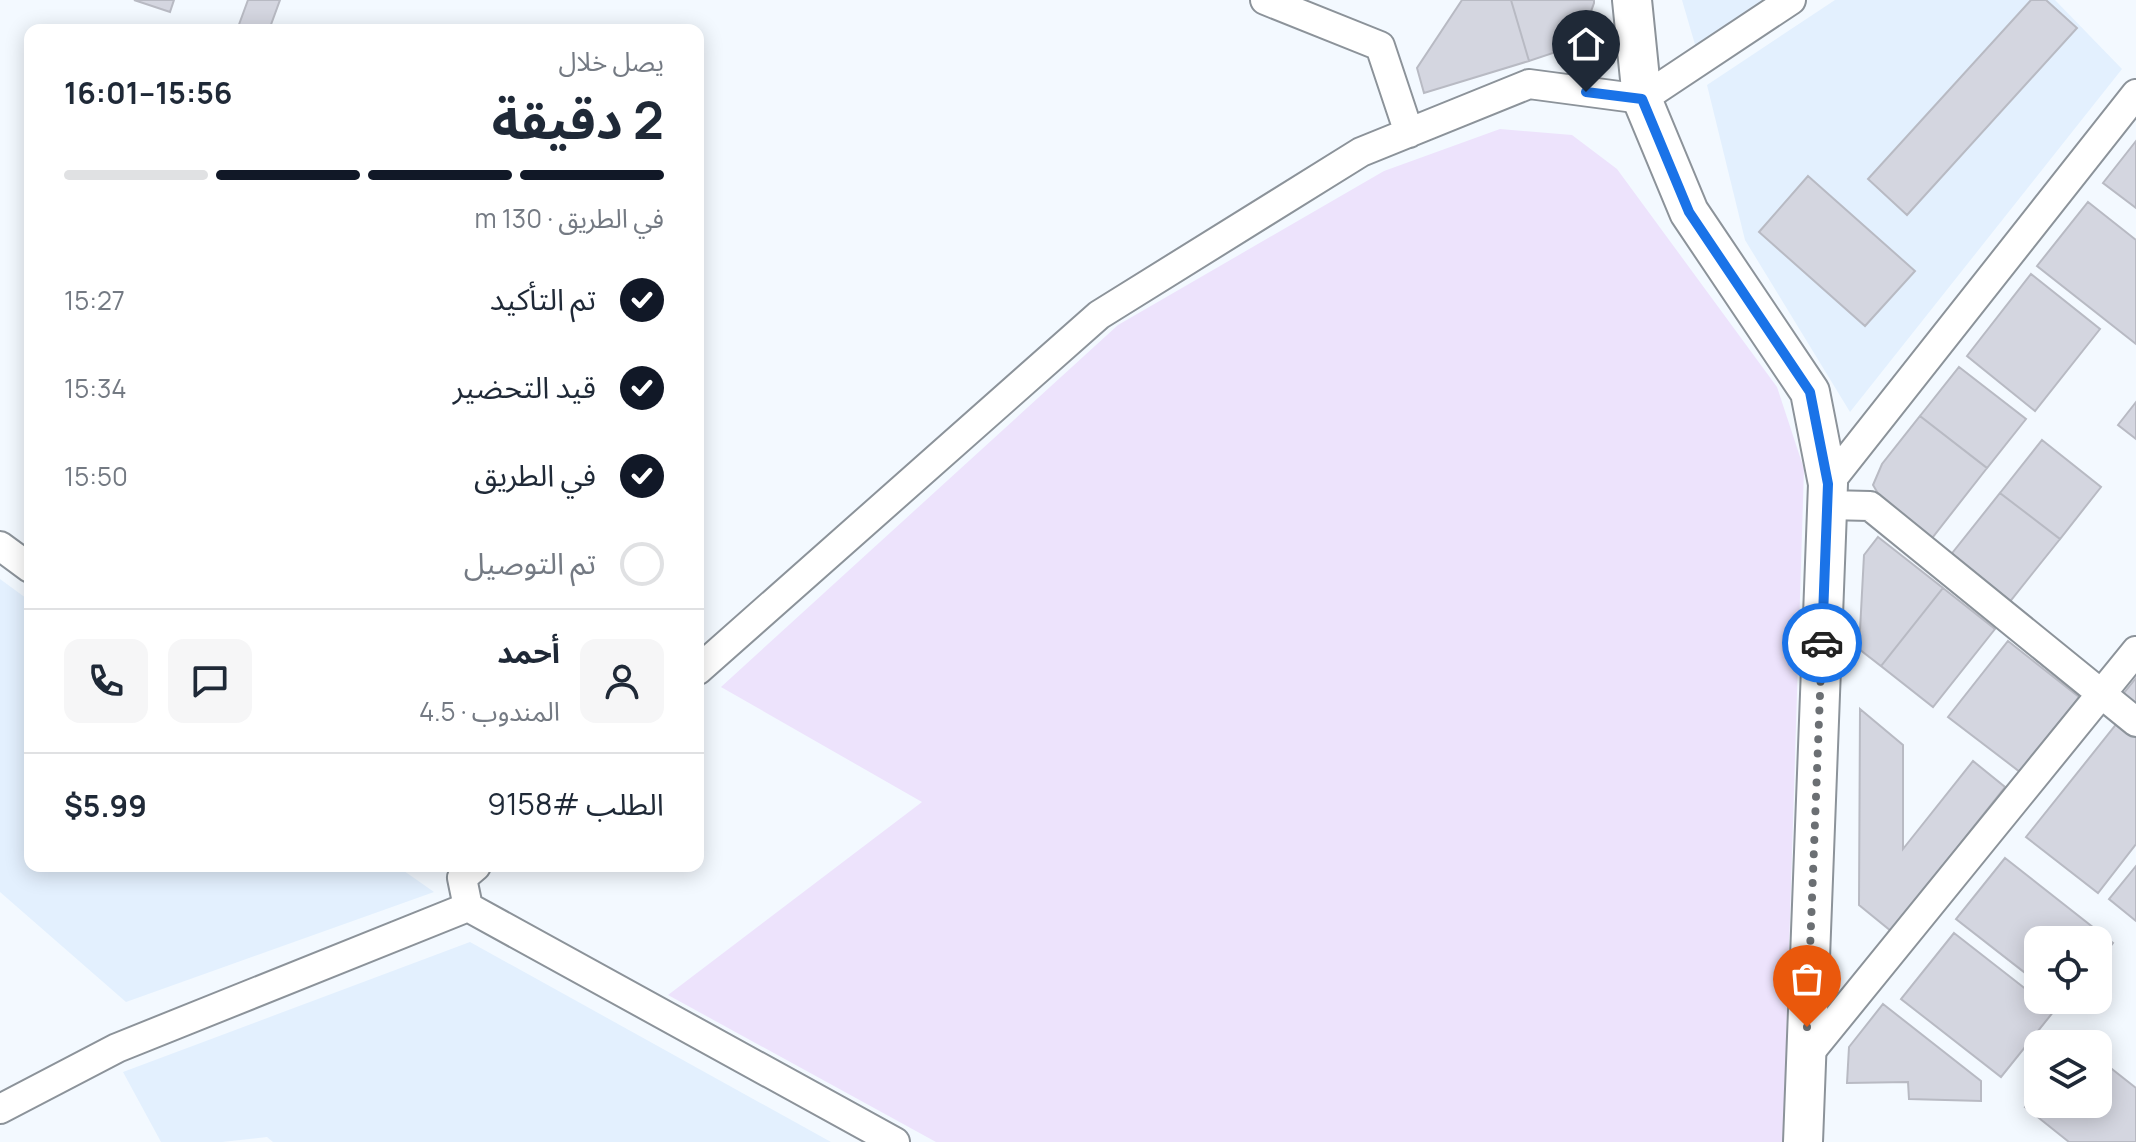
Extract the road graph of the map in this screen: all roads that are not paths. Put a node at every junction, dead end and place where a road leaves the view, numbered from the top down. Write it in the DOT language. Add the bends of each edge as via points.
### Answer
graph roads {
  1 [pos="1265,0"];
  2 [pos="1632,0"];
  3 [pos="1791,0"];
  4 [pos="2136,94"];
  5 [pos="1642,99"];
  6 [pos="1409,133"];
  7 [pos="1828,494"];
  8 [pos="0,546"];
  9 [pos="24,564"];
  10 [pos="2136,651"];
  11 [pos="704,665"];
  12 [pos="2101,694"];
  13 [pos="2136,722"];
  14 [pos="461,872"];
  15 [pos="468,907"];
  16 [pos="1806,1057"];
  17 [pos="0,1109"];
  18 [pos="895,1142"];
  19 [pos="1803,1142"];
  1 -- 6 [label="street" via="1380,46"];
  2 -- 5 [label="street"];
  3 -- 5 [label="street"];
  4 -- 7 [label="street"];
  5 -- 6 [label="street" via="1529,84"];
  5 -- 7 [label="street" via="1689,212 1810,392"];
  6 -- 11 [label="street" via="1361,152 1099,315"];
  7 -- 12 [label="street" via="1870,506"];
  7 -- 16 [label="street"];
  8 -- 9 [label="street"];
  10 -- 12 [label="street"];
  12 -- 13 [label="street"];
  12 -- 16 [label="street"];
  14 -- 15 [label="street"];
  15 -- 17 [label="street" via="117,1048"];
  15 -- 18 [label="street"];
  16 -- 19 [label="street"];
}
